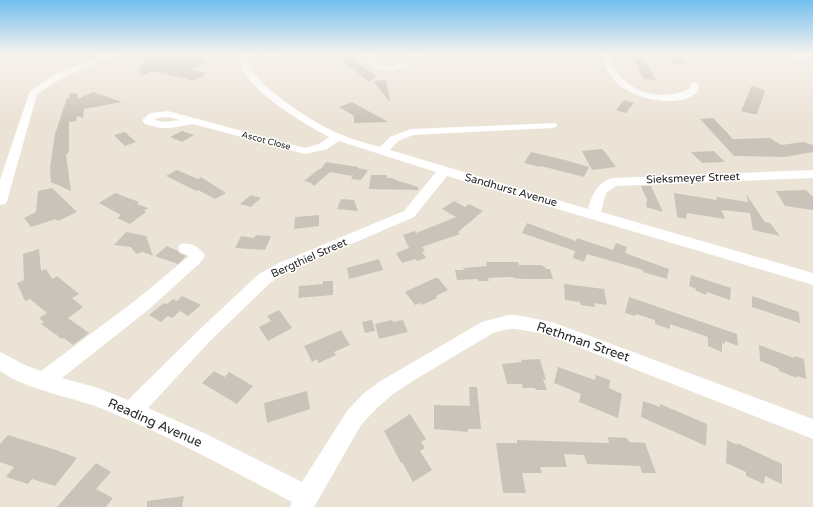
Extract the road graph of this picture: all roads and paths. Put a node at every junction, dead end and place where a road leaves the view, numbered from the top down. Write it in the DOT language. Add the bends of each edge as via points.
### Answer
graph roads {
  1 [pos="57,77"];
  2 [pos="255,77"];
  3 [pos="616,77"];
  4 [pos="694,85"];
  5 [pos="295,100"];
  6 [pos="193,121"];
  7 [pos="552,126"];
  8 [pos="337,137"];
  9 [pos="356,144"];
  10 [pos="382,152"];
  11 [pos="444,171"];
  12 [pos="813,174"];
  13 [pos="0,201"];
  14 [pos="593,215"];
  15 [pos="185,248"];
  16 [pos="813,278"];
  17 [pos="0,360"];
  18 [pos="44,380"];
  19 [pos="131,411"];
  20 [pos="813,429"];
  21 [pos="304,502"];
  1 -- 13 [label="street" via="33,93"];
  2 -- 8 [label="street, Sandhurst Avenue" via="270,94"];
  3 -- 4 [label="street" via="629,89 652,97 686,95 693,91"];
  5 -- 9 [label="street" via="328,124 352,136 356,139"];
  6 -- 8 [label="street, Ascot Close" via="305,151 323,147"];
  7 -- 10 [label="street" via="412,132 394,139"];
  8 -- 9 [label="street, Sandhurst Avenue"];
  9 -- 10 [label="street, Sandhurst Avenue"];
  10 -- 11 [label="street, Sandhurst Avenue"];
  11 -- 14 [label="street, Sandhurst Avenue"];
  11 -- 19 [label="street, Bergthiel Street" via="409,214 284,267 265,278"];
  12 -- 14 [label="street, Sieksmeyer Street" via="613,182 602,188"];
  14 -- 16 [label="street, Sandhurst Avenue"];
  15 -- 18 [label="street" via="197,256 142,305"];
  17 -- 18 [label="street, Reading Avenue" via="8,367"];
  18 -- 19 [label="street, Reading Avenue"];
  19 -- 21 [label="street, Reading Avenue" via="215,450"];
  20 -- 21 [label="street, Rethman Street" via="546,327 508,322 488,327 471,336 404,376 370,401 347,428"];
}
